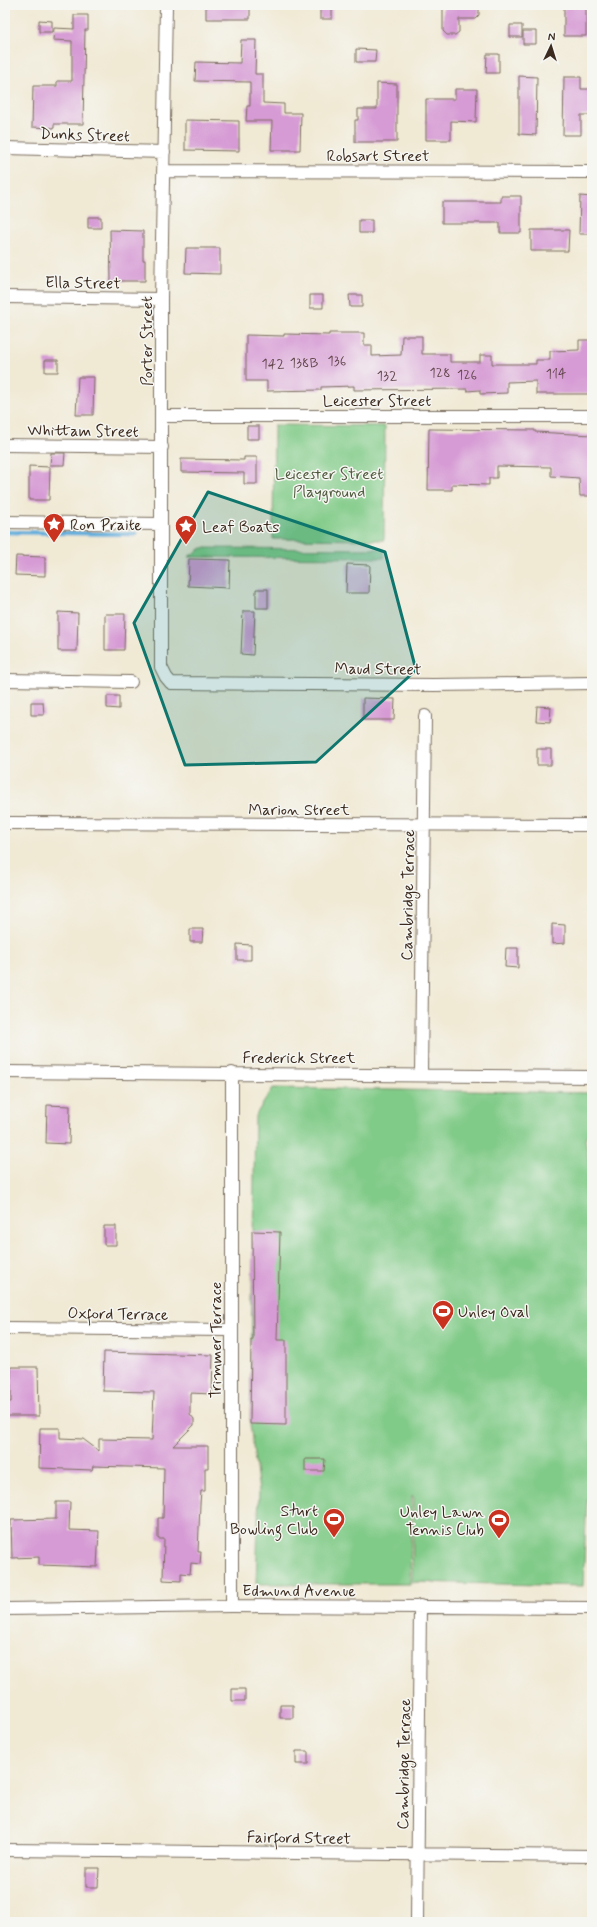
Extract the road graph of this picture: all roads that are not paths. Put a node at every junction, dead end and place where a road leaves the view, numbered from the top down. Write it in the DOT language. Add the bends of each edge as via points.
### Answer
graph roads {
  1 [pos="166,5"];
  2 [pos="5,148"];
  3 [pos="164,152"];
  4 [pos="163,171"];
  5 [pos="592,172"];
  6 [pos="5,297"];
  7 [pos="161,299"];
  8 [pos="162,416"];
  9 [pos="592,416"];
  10 [pos="5,446"];
  11 [pos="162,447"];
  12 [pos="5,522"];
  13 [pos="161,524"];
  14 [pos="166,676"];
  15 [pos="5,680"];
  16 [pos="131,682"];
  17 [pos="592,683"];
  18 [pos="425,716"];
  19 [pos="5,824"];
  20 [pos="592,825"];
  21 [pos="424,826"];
  22 [pos="5,1072"];
  23 [pos="232,1073"];
  24 [pos="421,1074"];
  25 [pos="592,1077"];
  26 [pos="5,1328"];
  27 [pos="231,1330"];
  28 [pos="232,1606"];
  29 [pos="420,1606"];
  30 [pos="5,1608"];
  31 [pos="592,1608"];
  32 [pos="5,1850"];
  33 [pos="418,1854"];
  34 [pos="592,1856"];
  35 [pos="417,1922"];
  1 -- 3 [label="street, Porter Street"];
  2 -- 3 [label="street, Dunks Street"];
  3 -- 4 [label="street, Porter Street"];
  4 -- 5 [label="street, Robsart Street"];
  4 -- 7 [label="street, Porter Street"];
  6 -- 7 [label="street, Ella Street"];
  7 -- 8 [label="street, Porter Street"];
  8 -- 9 [label="street, Leicester Street"];
  8 -- 11 [label="street, Porter Street"];
  10 -- 11 [label="street, Whittam Street"];
  11 -- 13 [label="street, Porter Street"];
  12 -- 13 [label="street"];
  13 -- 14 [label="street, Porter Street" via="161,666"];
  14 -- 17 [label="street, Maud Street" via="171,683"];
  15 -- 16 [label="street"];
  18 -- 21 [label="street, Cambridge Terrace"];
  19 -- 21 [label="street, Marion Street"];
  20 -- 21 [label="street, Marion Street"];
  21 -- 24 [label="street, Cambridge Terrace"];
  22 -- 23 [label="street, Frederick Street"];
  23 -- 24 [label="street, Frederick Street"];
  23 -- 27 [label="street, Trimmer Terrace"];
  24 -- 25 [label="street, Frederick Street"];
  26 -- 27 [label="street, Oxford Terrace"];
  27 -- 28 [label="street, Trimmer Terrace"];
  28 -- 29 [label="street, Edmund Avenue"];
  28 -- 30 [label="street, Edmund Avenue"];
  29 -- 31 [label="street, Edmund Avenue"];
  29 -- 33 [label="street, Cambridge Terrace"];
  32 -- 33 [label="street, Fairford Street"];
  33 -- 34 [label="street, Fairford Street"];
  33 -- 35 [label="street, Cambridge Terrace"];
}
